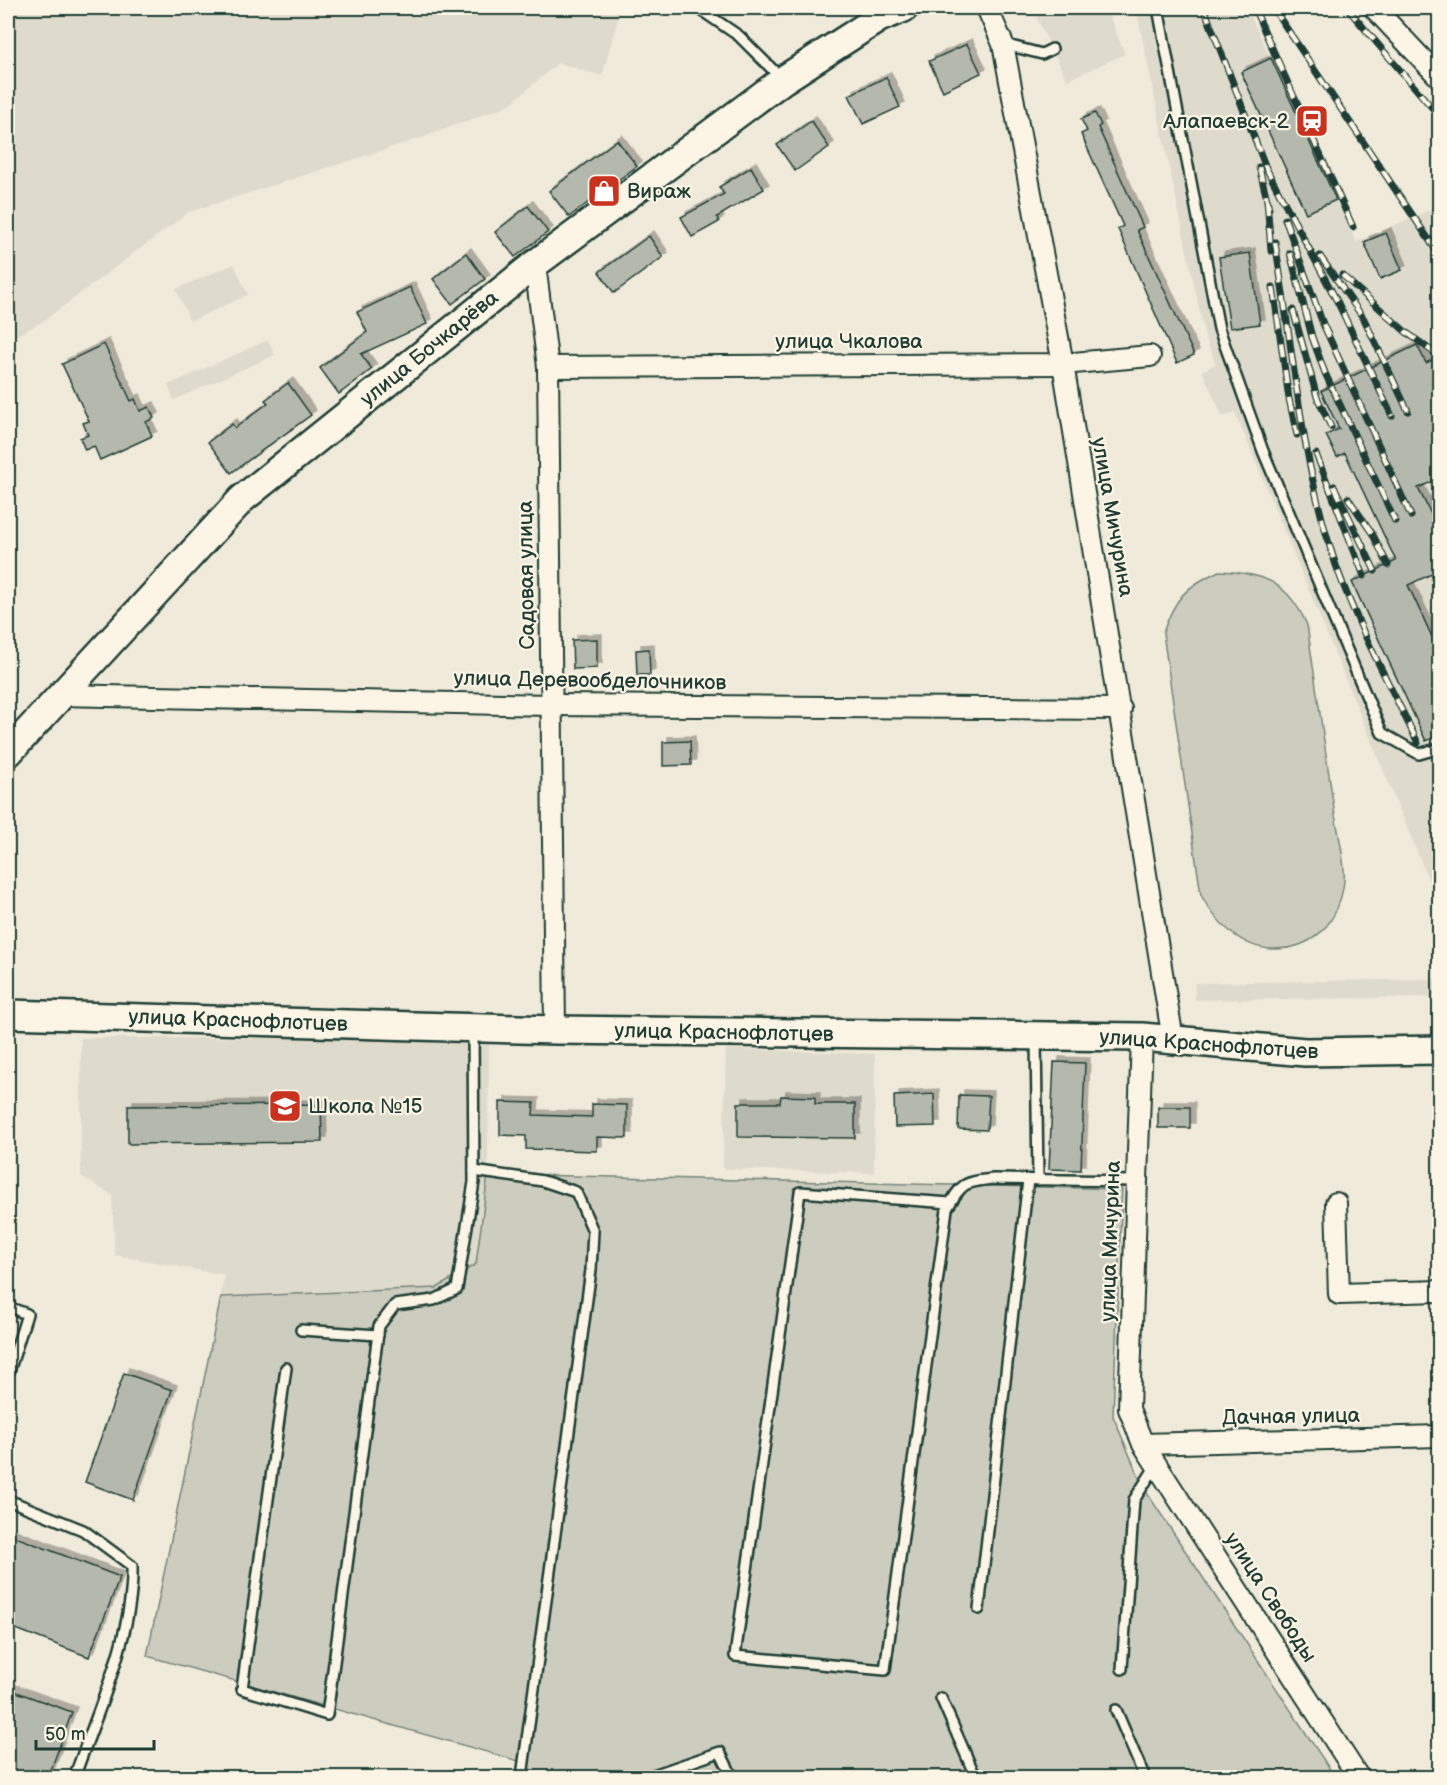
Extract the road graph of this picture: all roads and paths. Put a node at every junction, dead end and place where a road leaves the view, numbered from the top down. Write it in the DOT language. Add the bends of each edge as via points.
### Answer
graph roads {
  1 [pos="698,8"];
  2 [pos="904,8"];
  3 [pos="987,8"];
  4 [pos="1158,8"];
  5 [pos="1374,8"];
  6 [pos="1003,44"];
  7 [pos="1052,49"];
  8 [pos="1440,78"];
  9 [pos="783,80"];
  10 [pos="535,264"];
  11 [pos="1149,356"];
  12 [pos="1063,364"];
  13 [pos="548,367"];
  14 [pos="58,695"];
  15 [pos="551,705"];
  16 [pos="1121,709"];
  17 [pos="1440,748"];
  18 [pos="8,753"];
  19 [pos="8,1014"];
  20 [pos="473,1026"];
  21 [pos="555,1030"];
  22 [pos="1036,1035"];
  23 [pos="1142,1037"];
  24 [pos="1173,1040"];
  25 [pos="1440,1050"];
  26 [pos="474,1171"];
  27 [pos="1033,1180"];
  28 [pos="1135,1181"];
  29 [pos="950,1203"];
  30 [pos="1336,1203"];
  31 [pos="1440,1291"];
  32 [pos="8,1307"];
  33 [pos="301,1330"];
  34 [pos="378,1335"];
  35 [pos="286,1368"];
  36 [pos="8,1375"];
  37 [pos="1440,1436"];
  38 [pos="1143,1443"];
  39 [pos="1157,1464"];
  40 [pos="8,1500"];
  41 [pos="979,1609"];
  42 [pos="1122,1669"];
  43 [pos="941,1698"];
  44 [pos="1116,1710"];
  45 [pos="653,1775"];
  46 [pos="74,1778"];
  47 [pos="525,1778"];
  48 [pos="733,1778"];
  49 [pos="976,1778"];
  50 [pos="1145,1778"];
  51 [pos="1359,1778"];
  1 -- 9 [label="lane" via="739,36"];
  2 -- 9 [label="street, улица Бочкарёва" via="879,18"];
  3 -- 6 [label="street, улица Мичурина"];
  4 -- 17 [label="lane" via="1219,329 1263,451 1382,733 1419,754"];
  5 -- 8 [label="street"];
  6 -- 7 [label="lane" via="1042,54"];
  6 -- 12 [label="street, улица Мичурина"];
  9 -- 10 [label="street, улица Бочкарёва"];
  10 -- 13 [label="street, Садовая улица"];
  10 -- 14 [label="street, улица Бочкарёва" via="242,499"];
  11 -- 12 [label="street, улица Чкалова"];
  12 -- 13 [label="street, улица Чкалова"];
  12 -- 16 [label="street, улица Мичурина"];
  13 -- 15 [label="street, Садовая улица"];
  14 -- 15 [label="street, улица Деревообделочников"];
  14 -- 18 [label="street, улица Бочкарёва"];
  15 -- 16 [label="street, улица Деревообделочников"];
  15 -- 21 [label="street, Садовая улица"];
  16 -- 24 [label="street, улица Мичурина"];
  19 -- 20 [label="street, улица Краснофлотцев"];
  20 -- 21 [label="street, улица Краснофлотцев"];
  20 -- 26 [label="lane"];
  21 -- 22 [label="street, улица Краснофлотцев"];
  22 -- 23 [label="street, улица Краснофлотцев"];
  22 -- 27 [label="lane"];
  23 -- 24 [label="street, улица Краснофлотцев"];
  23 -- 28 [label="street, улица Мичурина"];
  24 -- 25 [label="street, улица Краснофлотцев" via="1305,1052"];
  26 -- 34 [label="lane" via="457,1289 434,1300 395,1305 379,1326"];
  26 -- 47 [label="lane" via="543,1181 576,1192 593,1231 591,1270 523,1769"];
  27 -- 28 [label="lane"];
  27 -- 29 [label="lane" via="970,1182 960,1186"];
  27 -- 41 [label="lane"];
  28 -- 38 [label="street, улица Мичурина" via="1129,1409"];
  29 -- 29 [label="lane" via="885,1670 735,1656 800,1192"];
  30 -- 31 [label="street" via="1339,1294"];
  32 -- 36 [label="lane" via="27,1314"];
  33 -- 34 [label="lane"];
  34 -- 35 [label="lane" via="327,1715 242,1689"];
  37 -- 38 [label="street, Дачная улица"];
  38 -- 39 [label="street, улица Свободы"];
  39 -- 42 [label="lane" via="1134,1500"];
  39 -- 51 [label="street, улица Свободы"];
  40 -- 46 [label="lane" via="84,1530 132,1566 133,1596"];
  43 -- 49 [label="lane"];
  44 -- 50 [label="lane"];
  45 -- 48 [label="lane" via="720,1752"];
}
